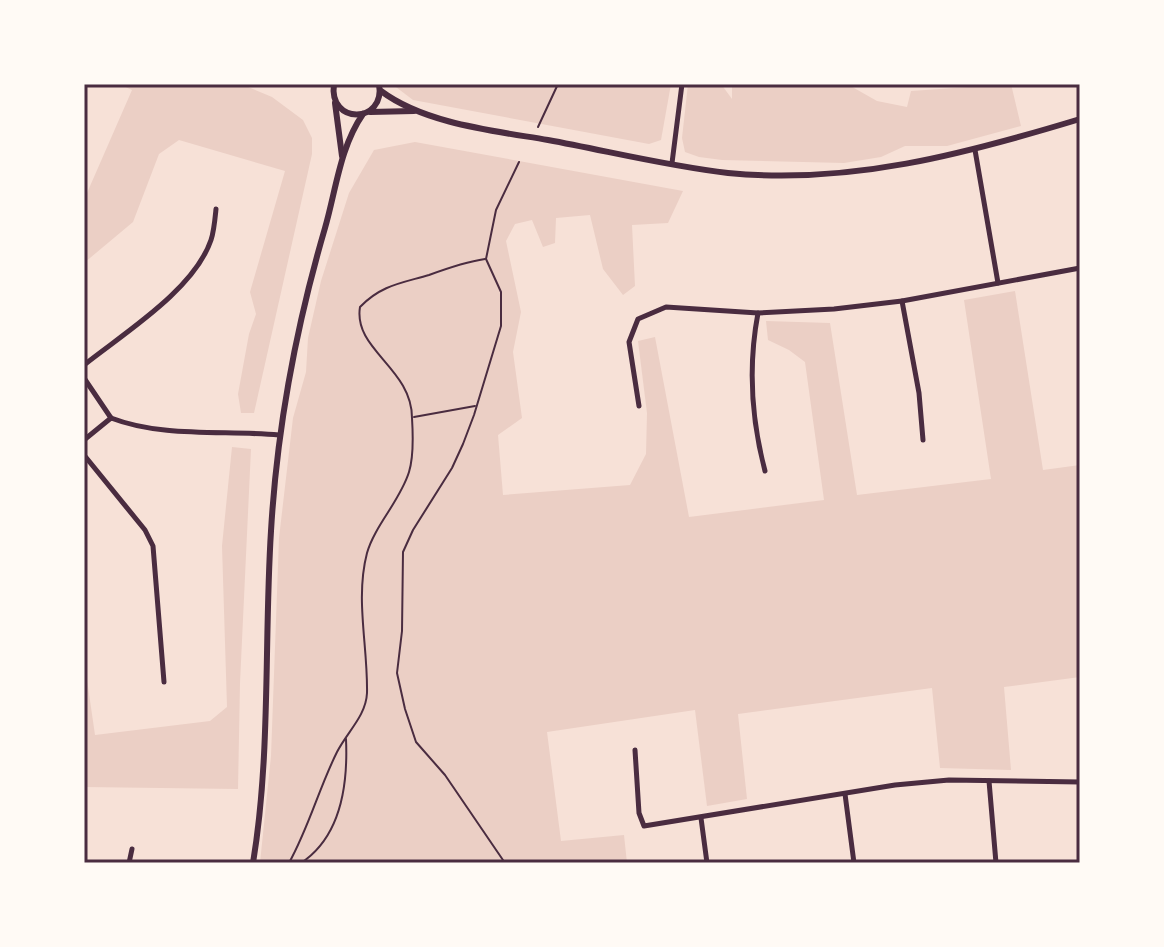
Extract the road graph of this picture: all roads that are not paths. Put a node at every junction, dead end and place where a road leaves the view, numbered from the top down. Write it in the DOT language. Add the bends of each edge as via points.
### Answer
graph roads {
  1 [pos="682,84"];
  2 [pos="330,85"];
  3 [pos="380,88"];
  4 [pos="333,96"];
  5 [pos="414,111"];
  6 [pos="366,113"];
  7 [pos="1080,119"];
  8 [pos="975,150"];
  9 [pos="342,159"];
  10 [pos="672,163"];
  11 [pos="216,209"];
  12 [pos="1080,268"];
  13 [pos="998,283"];
  14 [pos="902,301"];
  15 [pos="758,313"];
  16 [pos="84,365"];
  17 [pos="84,378"];
  18 [pos="639,406"];
  19 [pos="111,418"];
  20 [pos="279,435"];
  21 [pos="84,440"];
  22 [pos="923,440"];
  23 [pos="84,455"];
  24 [pos="765,471"];
  25 [pos="164,682"];
  26 [pos="635,750"];
  27 [pos="989,781"];
  28 [pos="1080,782"];
  29 [pos="845,794"];
  30 [pos="701,818"];
  31 [pos="132,849"];
  32 [pos="129,863"];
  33 [pos="253,863"];
  34 [pos="707,863"];
  35 [pos="854,863"];
  36 [pos="996,863"];
  1 -- 10 [label="street"];
  2 -- 4 [label="street"];
  3 -- 5 [label="street"];
  3 -- 6 [label="street" via="377,103"];
  4 -- 6 [label="street" via="343,111"];
  4 -- 9 [label="street"];
  5 -- 6 [label="street"];
  5 -- 10 [label="street"];
  6 -- 9 [label="street"];
  7 -- 8 [label="street"];
  8 -- 10 [label="street" via="816,175 726,172"];
  8 -- 13 [label="street"];
  9 -- 20 [label="street" via="299,327"];
  11 -- 16 [label="street" via="212,238 185,284"];
  12 -- 13 [label="street"];
  13 -- 14 [label="street"];
  14 -- 15 [label="street"];
  14 -- 22 [label="street"];
  15 -- 18 [label="street" via="666,307 638,319 629,342"];
  15 -- 24 [label="street" via="752,398"];
  17 -- 19 [label="street"];
  19 -- 20 [label="street" via="150,428"];
  19 -- 21 [label="street"];
  20 -- 33 [label="street" via="270,533 262,793"];
  23 -- 25 [label="street" via="153,546"];
  26 -- 30 [label="street" via="644,826"];
  27 -- 28 [label="street"];
  27 -- 29 [label="street" via="949,780"];
  27 -- 36 [label="street"];
  29 -- 30 [label="street"];
  29 -- 35 [label="street"];
  30 -- 34 [label="street"];
  31 -- 32 [label="street"];
}
